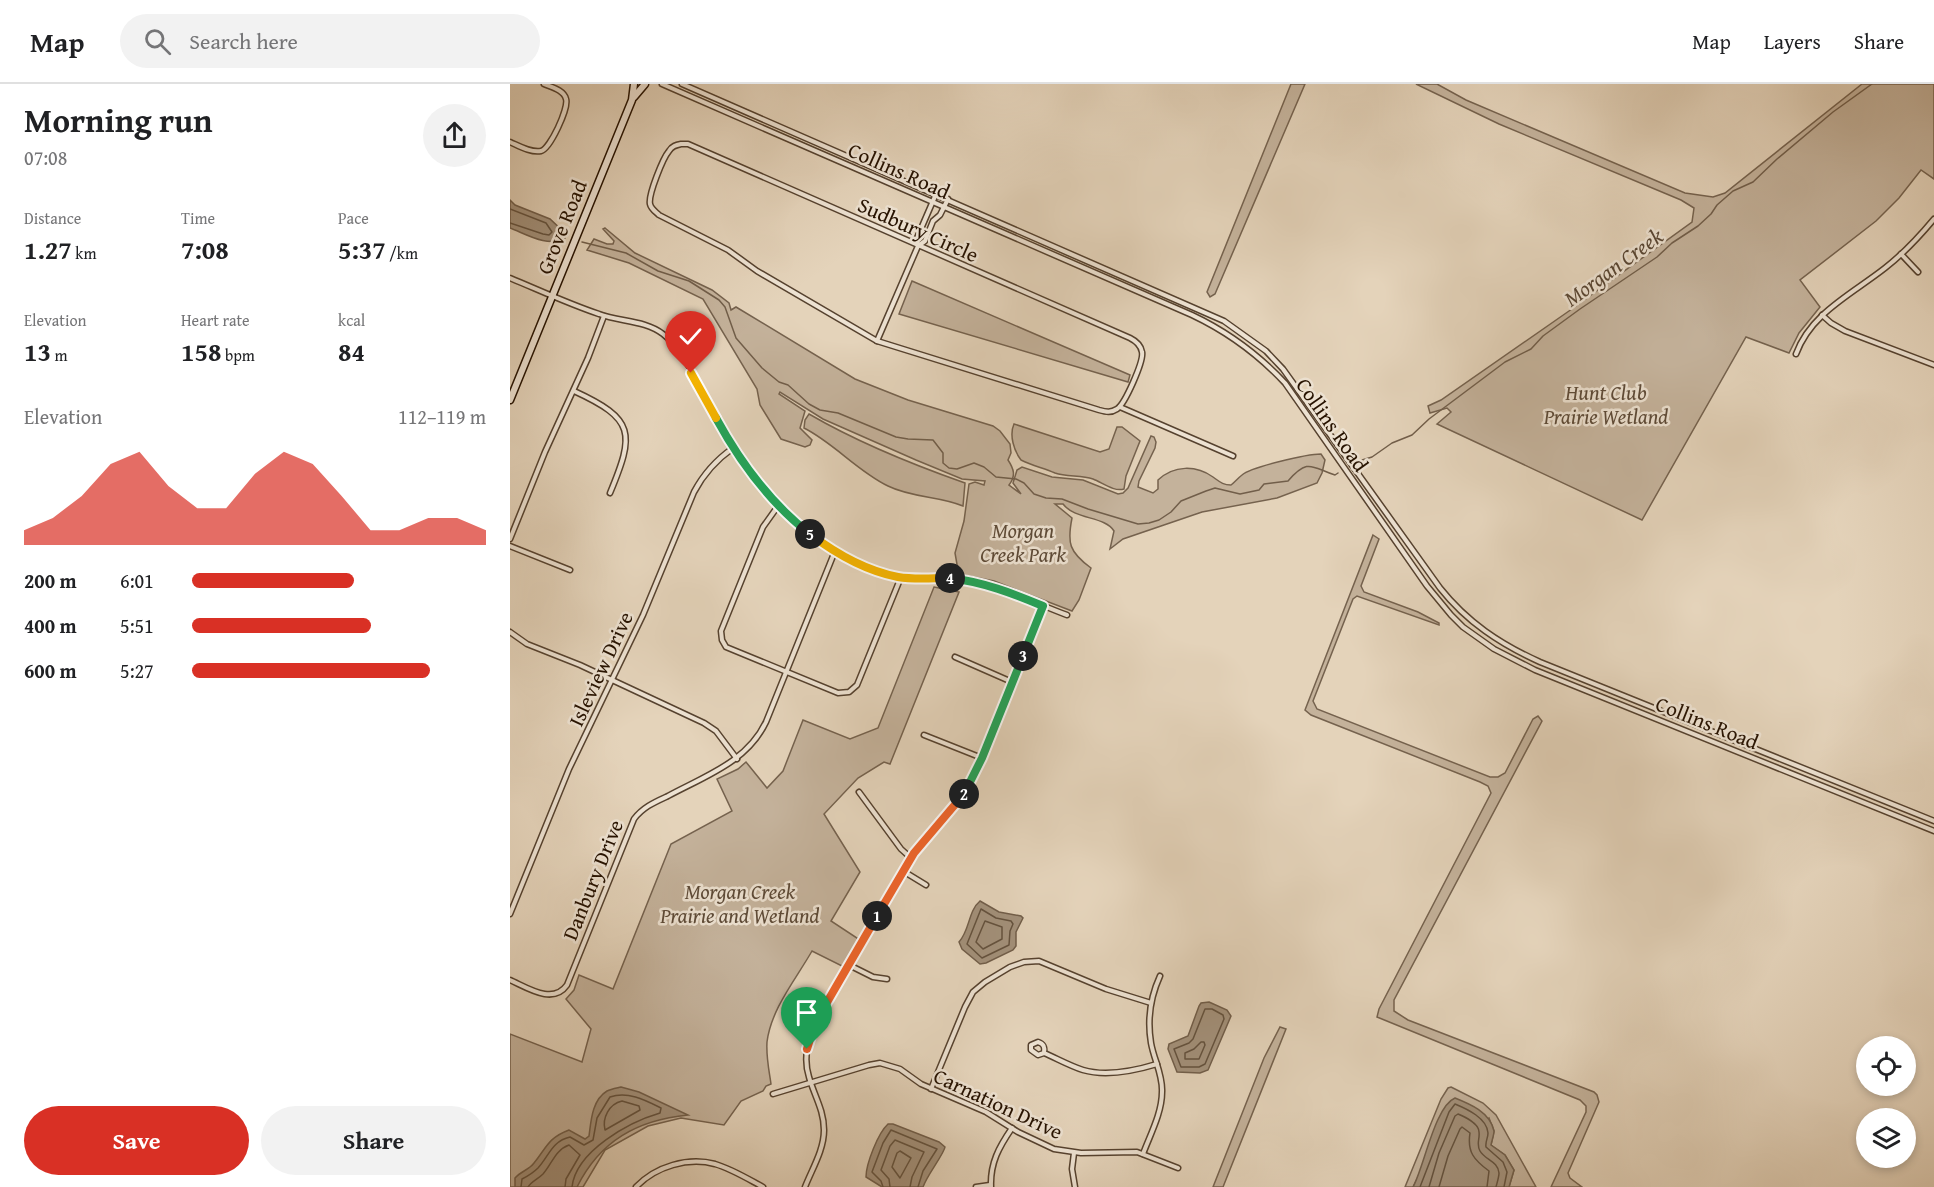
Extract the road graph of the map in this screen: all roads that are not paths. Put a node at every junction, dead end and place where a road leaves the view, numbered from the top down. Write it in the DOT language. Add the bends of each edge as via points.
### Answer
graph roads {
  1 [pos="544,84"];
  2 [pos="634,84"];
  3 [pos="645,84"];
  4 [pos="662,84"];
  5 [pos="682,84"];
  6 [pos="632,100"];
  7 [pos="510,142"];
  8 [pos="543,151"];
  9 [pos="546,159"];
  10 [pos="936,194"];
  11 [pos="948,199"];
  12 [pos="932,203"];
  13 [pos="944,208"];
  14 [pos="1934,219"];
  15 [pos="918,246"];
  16 [pos="1901,254"];
  17 [pos="1918,272"];
  18 [pos="510,278"];
  19 [pos="552,295"];
  20 [pos="1822,315"];
  21 [pos="604,316"];
  22 [pos="877,341"];
  23 [pos="1796,354"];
  24 [pos="1934,365"];
  25 [pos="574,391"];
  26 [pos="510,400"];
  27 [pos="1120,407"];
  28 [pos="733,448"];
  29 [pos="1233,456"];
  30 [pos="610,492"];
  31 [pos="778,506"];
  32 [pos="510,539"];
  33 [pos="510,546"];
  34 [pos="835,551"];
  35 [pos="570,570"];
  36 [pos="901,577"];
  37 [pos="1043,606"];
  38 [pos="1067,615"];
  39 [pos="510,633"];
  40 [pos="955,657"];
  41 [pos="786,673"];
  42 [pos="613,681"];
  43 [pos="1012,682"];
  44 [pos="924,735"];
  45 [pos="982,758"];
  46 [pos="737,759"];
  47 [pos="859,792"];
  48 [pos="1934,822"];
  49 [pos="1934,831"];
  50 [pos="911,858"];
  51 [pos="903,872"];
  52 [pos="926,885"];
  53 [pos="510,914"];
  54 [pos="849,965"];
  55 [pos="1160,976"];
  56 [pos="887,979"];
  57 [pos="510,980"];
  58 [pos="1151,1003"];
  59 [pos="1044,1053"];
  60 [pos="1157,1064"];
  61 [pos="811,1083"];
  62 [pos="931,1089"];
  63 [pos="773,1094"];
  64 [pos="1012,1128"];
  65 [pos="1074,1153"];
  66 [pos="1143,1154"];
  67 [pos="1178,1168"];
  68 [pos="991,1186"];
  69 [pos="636,1187"];
  70 [pos="763,1187"];
  71 [pos="805,1187"];
  72 [pos="976,1187"];
  73 [pos="1075,1187"];
  1 -- 8 [label="street" via="562,92 566,108"];
  2 -- 6 [label="street, Grove Road"];
  3 -- 6 [label="street, Grove Road"];
  4 -- 12 [label="street, Collins Road"];
  5 -- 10 [label="street, Collins Road"];
  6 -- 19 [label="street, Grove Road"];
  7 -- 8 [label="street" via="533,152"];
  8 -- 9 [label="street"];
  10 -- 11 [label="street, Collins Road"];
  10 -- 12 [label="street"];
  11 -- 13 [label="street"];
  11 -- 48 [label="street, Collins Road" via="1209,313 1266,351 1296,385 1449,600 1474,624 1504,644"];
  12 -- 13 [label="street, Collins Road"];
  12 -- 15 [label="street" via="917,238"];
  13 -- 15 [label="street"];
  13 -- 49 [label="street, Collins Road" via="1212,324 1244,344 1284,383 1440,603 1463,627 1494,650"];
  14 -- 16 [label="street"];
  15 -- 22 [label="street"];
  15 -- 22 [label="street, Sudbury Circle" via="688,144 674,145 668,151 650,196 650,204 659,215 728,250"];
  15 -- 27 [label="street, Sudbury Circle" via="1136,341 1143,353 1142,360"];
  16 -- 17 [label="street"];
  16 -- 20 [label="street"];
  18 -- 19 [label="street"];
  19 -- 21 [label="street"];
  19 -- 26 [label="street, Grove Road"];
  20 -- 23 [label="street"];
  20 -- 24 [label="street" via="1845,331"];
  21 -- 25 [label="street"];
  21 -- 28 [label="street" via="648,326 672,342"];
  22 -- 27 [label="street, Sudbury Circle" via="1099,410 1111,412"];
  25 -- 30 [label="street" via="603,404 622,424 626,451"];
  25 -- 32 [label="street"];
  27 -- 29 [label="street"];
  28 -- 31 [label="street"];
  28 -- 42 [label="street, Isleview Drive" via="717,459 694,492"];
  31 -- 34 [label="street"];
  31 -- 41 [label="street" via="763,527 721,631 726,647"];
  33 -- 35 [label="street"];
  34 -- 36 [label="street" via="871,569"];
  34 -- 41 [label="street, Danbury Drive"];
  36 -- 37 [label="street" via="977,582"];
  36 -- 41 [label="street" via="857,685 849,692 838,693"];
  37 -- 38 [label="street"];
  37 -- 43 [label="street"];
  39 -- 42 [label="street"];
  40 -- 43 [label="street"];
  41 -- 46 [label="street, Danbury Drive" via="763,729"];
  42 -- 46 [label="street" via="710,726"];
  42 -- 53 [label="street, Isleview Drive" via="569,769"];
  43 -- 45 [label="street"];
  44 -- 45 [label="street"];
  45 -- 50 [label="street" via="962,798"];
  46 -- 57 [label="street, Danbury Drive" via="647,806 634,819 561,992 546,995"];
  47 -- 50 [label="street"];
  50 -- 51 [label="street"];
  51 -- 52 [label="street"];
  51 -- 54 [label="street"];
  54 -- 56 [label="street"];
  54 -- 61 [label="street" via="809,1038 806,1053"];
  55 -- 58 [label="street"];
  58 -- 60 [label="street" via="1150,1035"];
  58 -- 62 [label="street" via="1040,961 1010,967 973,993"];
  59 -- 60 [label="street" via="1082,1070 1100,1072 1136,1070"];
  60 -- 66 [label="street" via="1162,1078 1162,1100"];
  61 -- 62 [label="street, Carnation Drive" via="880,1063 900,1069"];
  61 -- 63 [label="street, Carnation Drive"];
  61 -- 71 [label="street" via="824,1131"];
  62 -- 64 [label="street, Carnation Drive" via="986,1112"];
  64 -- 65 [label="street, Carnation Drive" via="1049,1147"];
  64 -- 68 [label="street" via="997,1152"];
  65 -- 66 [label="street, Carnation Drive"];
  65 -- 73 [label="street"];
  66 -- 67 [label="street, Carnation Drive"];
  68 -- 72 [label="street"];
  69 -- 70 [label="street" via="657,1171 695,1162 715,1164"];
}
